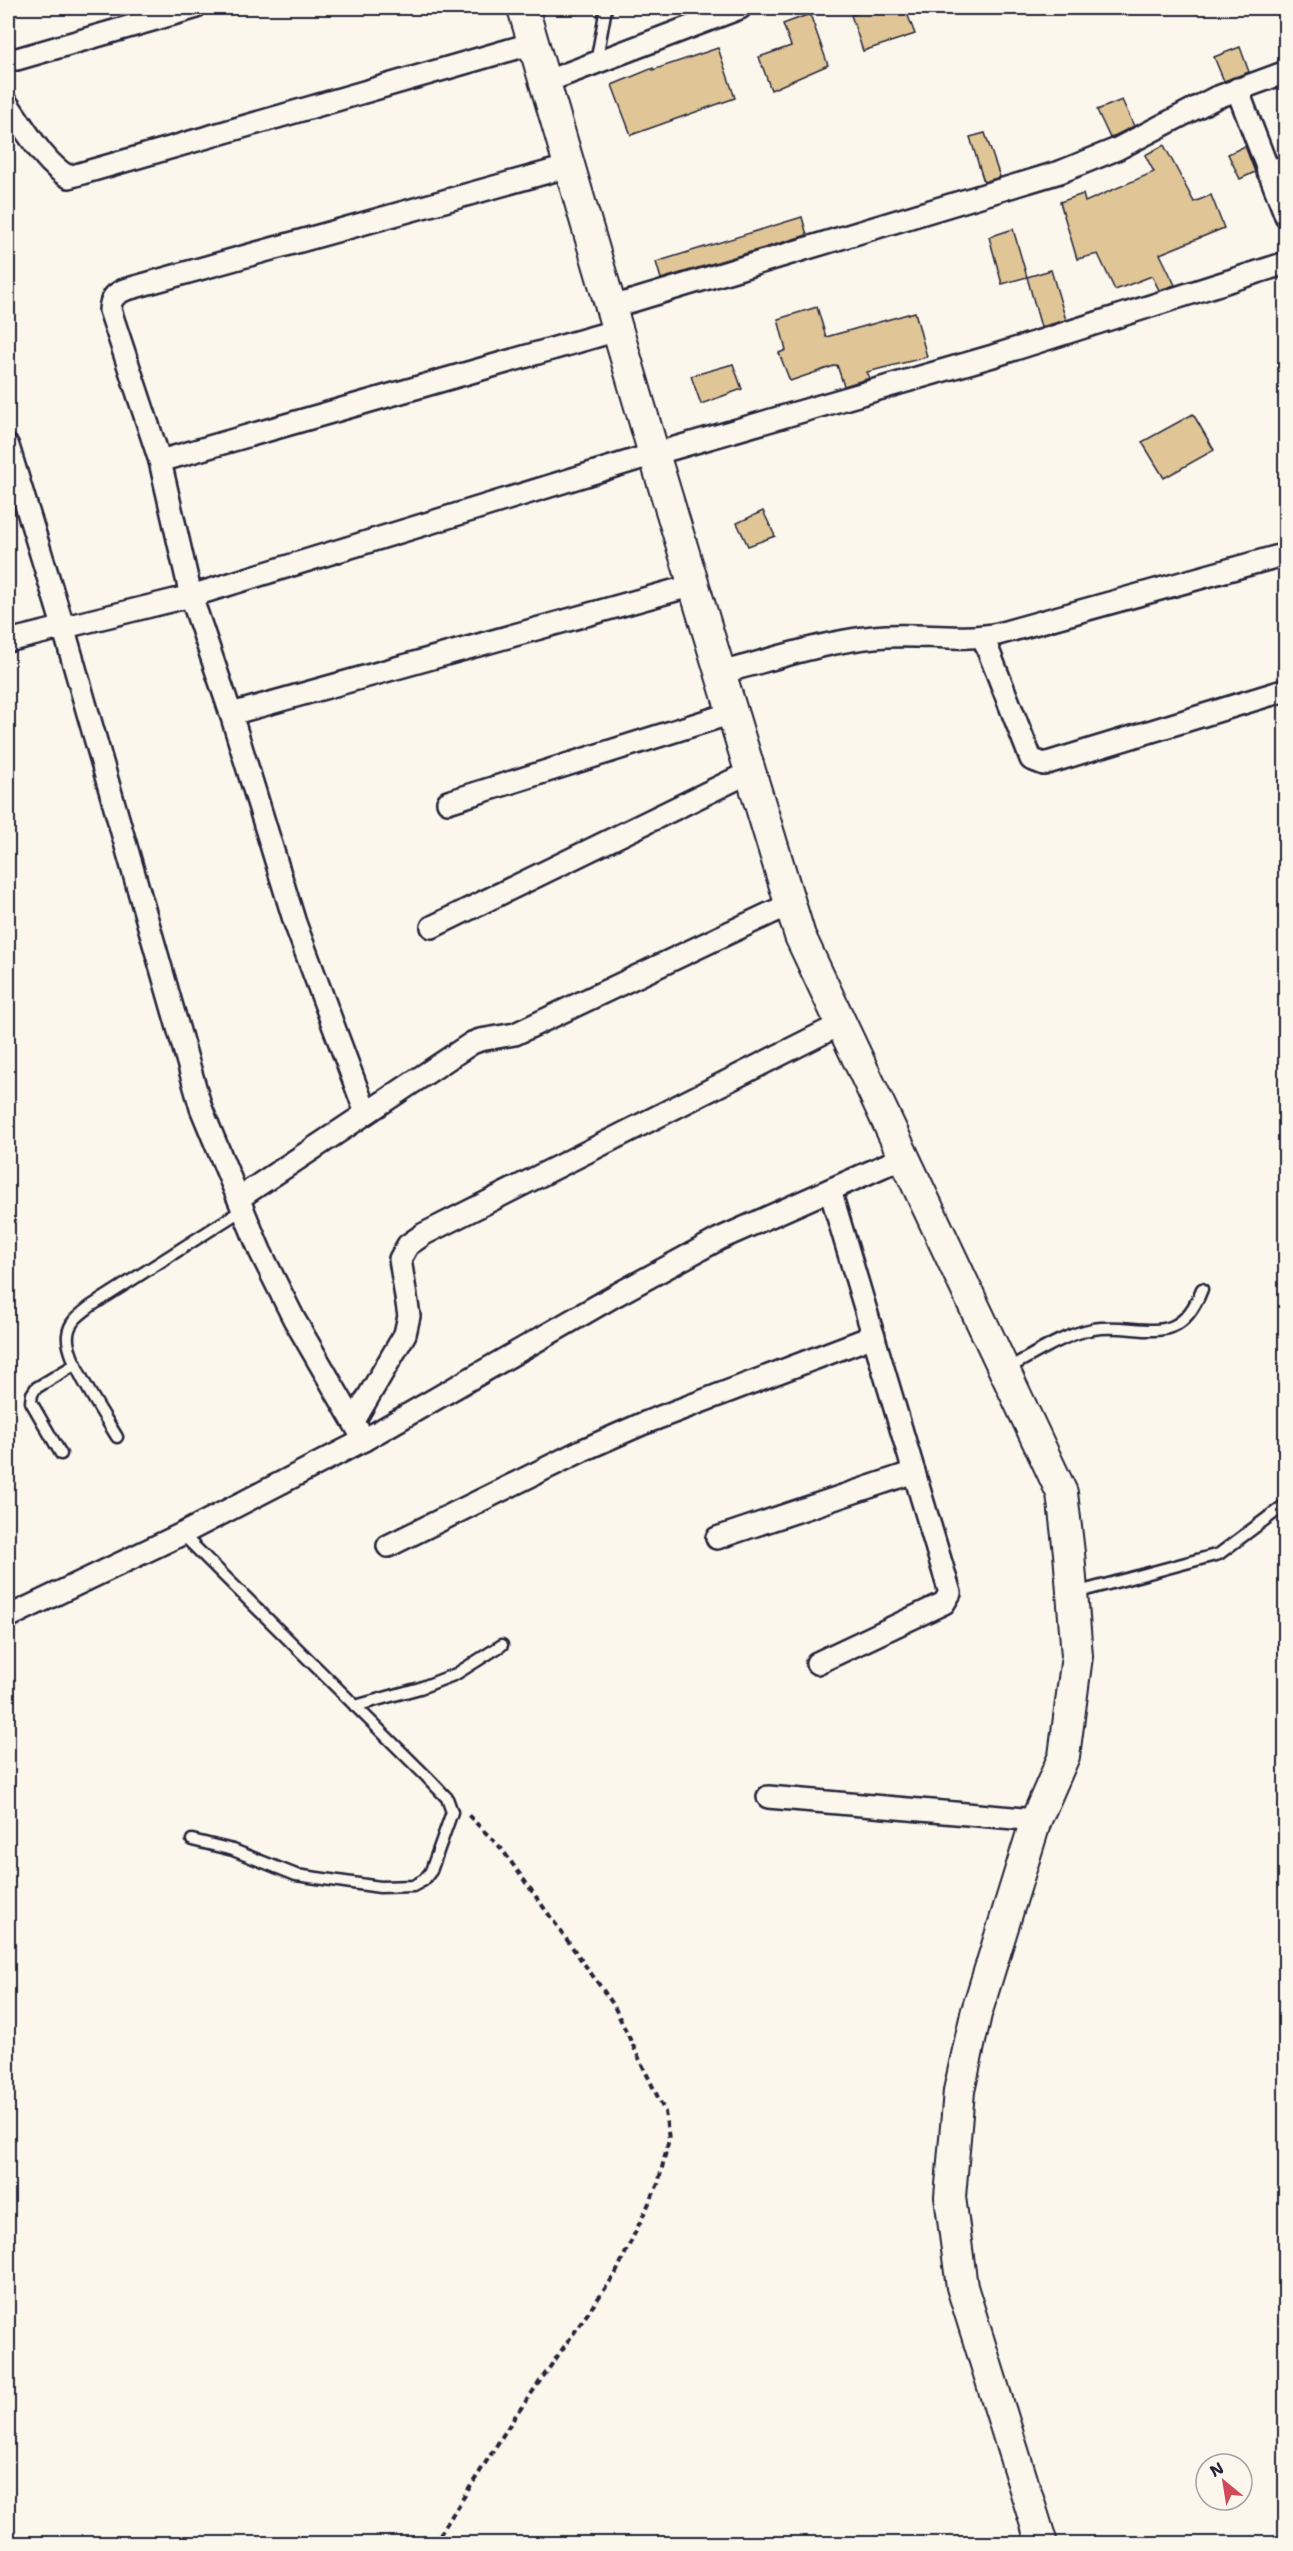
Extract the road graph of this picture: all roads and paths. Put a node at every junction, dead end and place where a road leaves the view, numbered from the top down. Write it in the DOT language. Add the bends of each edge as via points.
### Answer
graph roads {
  1 [pos="194,8"];
  2 [pos="523,8"];
  3 [pos="606,8"];
  4 [pos="740,8"];
  5 [pos="534,43"];
  6 [pos="8,59"];
  7 [pos="596,63"];
  8 [pos="1286,72"];
  9 [pos="545,82"];
  10 [pos="1238,89"];
  11 [pos="8,105"];
  12 [pos="570,166"];
  13 [pos="1277,169"];
  14 [pos="1286,216"];
  15 [pos="1286,263"];
  16 [pos="615,318"];
  17 [pos="8,446"];
  18 [pos="654,454"];
  19 [pos="160,461"];
  20 [pos="1286,554"];
  21 [pos="693,585"];
  22 [pos="191,596"];
  23 [pos="63,626"];
  24 [pos="982,637"];
  25 [pos="8,641"];
  26 [pos="720,673"];
  27 [pos="1286,690"];
  28 [pos="732,713"];
  29 [pos="231,714"];
  30 [pos="750,772"];
  31 [pos="448,802"];
  32 [pos="790,904"];
  33 [pos="432,927"];
  34 [pos="841,1024"];
  35 [pos="366,1113"];
  36 [pos="904,1157"];
  37 [pos="830,1190"];
  38 [pos="241,1204"];
  39 [pos="1202,1289"];
  40 [pos="874,1336"];
  41 [pos="76,1364"];
  42 [pos="1005,1370"];
  43 [pos="354,1421"];
  44 [pos="117,1437"];
  45 [pos="364,1440"];
  46 [pos="61,1454"];
  47 [pos="914,1472"];
  48 [pos="1286,1504"];
  49 [pos="182,1534"];
  50 [pos="717,1538"];
  51 [pos="387,1546"];
  52 [pos="1072,1594"];
  53 [pos="8,1617"];
  54 [pos="502,1644"];
  55 [pos="817,1663"];
  56 [pos="355,1707"];
  57 [pos="768,1797"];
  58 [pos="451,1805"];
  59 [pos="1036,1820"];
  60 [pos="192,1840"];
  61 [pos="434,2544"];
  62 [pos="1042,2544"];
  1 -- 6 [label="street"];
  2 -- 5 [label="main road"];
  3 -- 7 [label="lane"];
  4 -- 7 [label="street"];
  5 -- 9 [label="main road"];
  5 -- 11 [label="street" via="69,177 51,163"];
  7 -- 9 [label="street"];
  8 -- 10 [label="street"];
  9 -- 12 [label="main road"];
  10 -- 13 [label="street"];
  10 -- 16 [label="street" via="1068,169"];
  12 -- 16 [label="main road"];
  12 -- 19 [label="street" via="115,294 110,310"];
  13 -- 14 [label="street"];
  15 -- 18 [label="street" via="993,356"];
  16 -- 18 [label="main road"];
  16 -- 19 [label="street"];
  17 -- 23 [label="street"];
  18 -- 21 [label="main road"];
  18 -- 22 [label="street"];
  19 -- 22 [label="street"];
  20 -- 24 [label="street"];
  21 -- 26 [label="main road"];
  21 -- 29 [label="street"];
  22 -- 23 [label="street"];
  22 -- 29 [label="street"];
  23 -- 25 [label="street"];
  23 -- 38 [label="street" via="201,1108"];
  24 -- 26 [label="street" via="874,636"];
  24 -- 27 [label="street" via="1031,759 1037,763"];
  26 -- 28 [label="main road"];
  28 -- 30 [label="main road"];
  28 -- 31 [label="street"];
  29 -- 35 [label="street" via="296,923"];
  30 -- 32 [label="main road"];
  30 -- 33 [label="street"];
  32 -- 34 [label="main road" via="800,936"];
  32 -- 35 [label="street" via="515,1034 472,1043"];
  34 -- 36 [label="main road"];
  34 -- 43 [label="street" via="408,1245 400,1258 409,1316 405,1334"];
  35 -- 38 [label="street"];
  36 -- 37 [label="street"];
  36 -- 42 [label="main road"];
  37 -- 40 [label="street"];
  37 -- 45 [label="street" via="709,1244"];
  38 -- 41 [label="lane" via="73,1321 68,1335 70,1354"];
  38 -- 43 [label="street" via="294,1319"];
  39 -- 42 [label="lane" via="1196,1305 1169,1328 1154,1332 1094,1329 1072,1335"];
  40 -- 47 [label="street"];
  40 -- 51 [label="street" via="602,1441"];
  41 -- 44 [label="lane"];
  41 -- 46 [label="lane" via="32,1394 31,1402"];
  42 -- 52 [label="main road" via="1062,1493"];
  43 -- 45 [label="street"];
  45 -- 49 [label="street"];
  47 -- 50 [label="street"];
  47 -- 55 [label="street" via="949,1599"];
  48 -- 52 [label="lane" via="1219,1554"];
  49 -- 53 [label="street"];
  49 -- 56 [label="lane"];
  52 -- 59 [label="main road" via="1077,1656 1064,1756"];
  54 -- 56 [label="lane" via="456,1674"];
  56 -- 58 [label="lane"];
  57 -- 59 [label="street"];
  58 -- 60 [label="lane" via="452,1812 431,1870 413,1886 380,1887 296,1875 233,1850"];
  58 -- 61 [label="path" via="476,1821 501,1848 614,2004 664,2112 669,2139 658,2184 616,2273 512,2421"];
  59 -- 62 [label="main road" via="976,2014 959,2091 950,2197 962,2287"];
}
